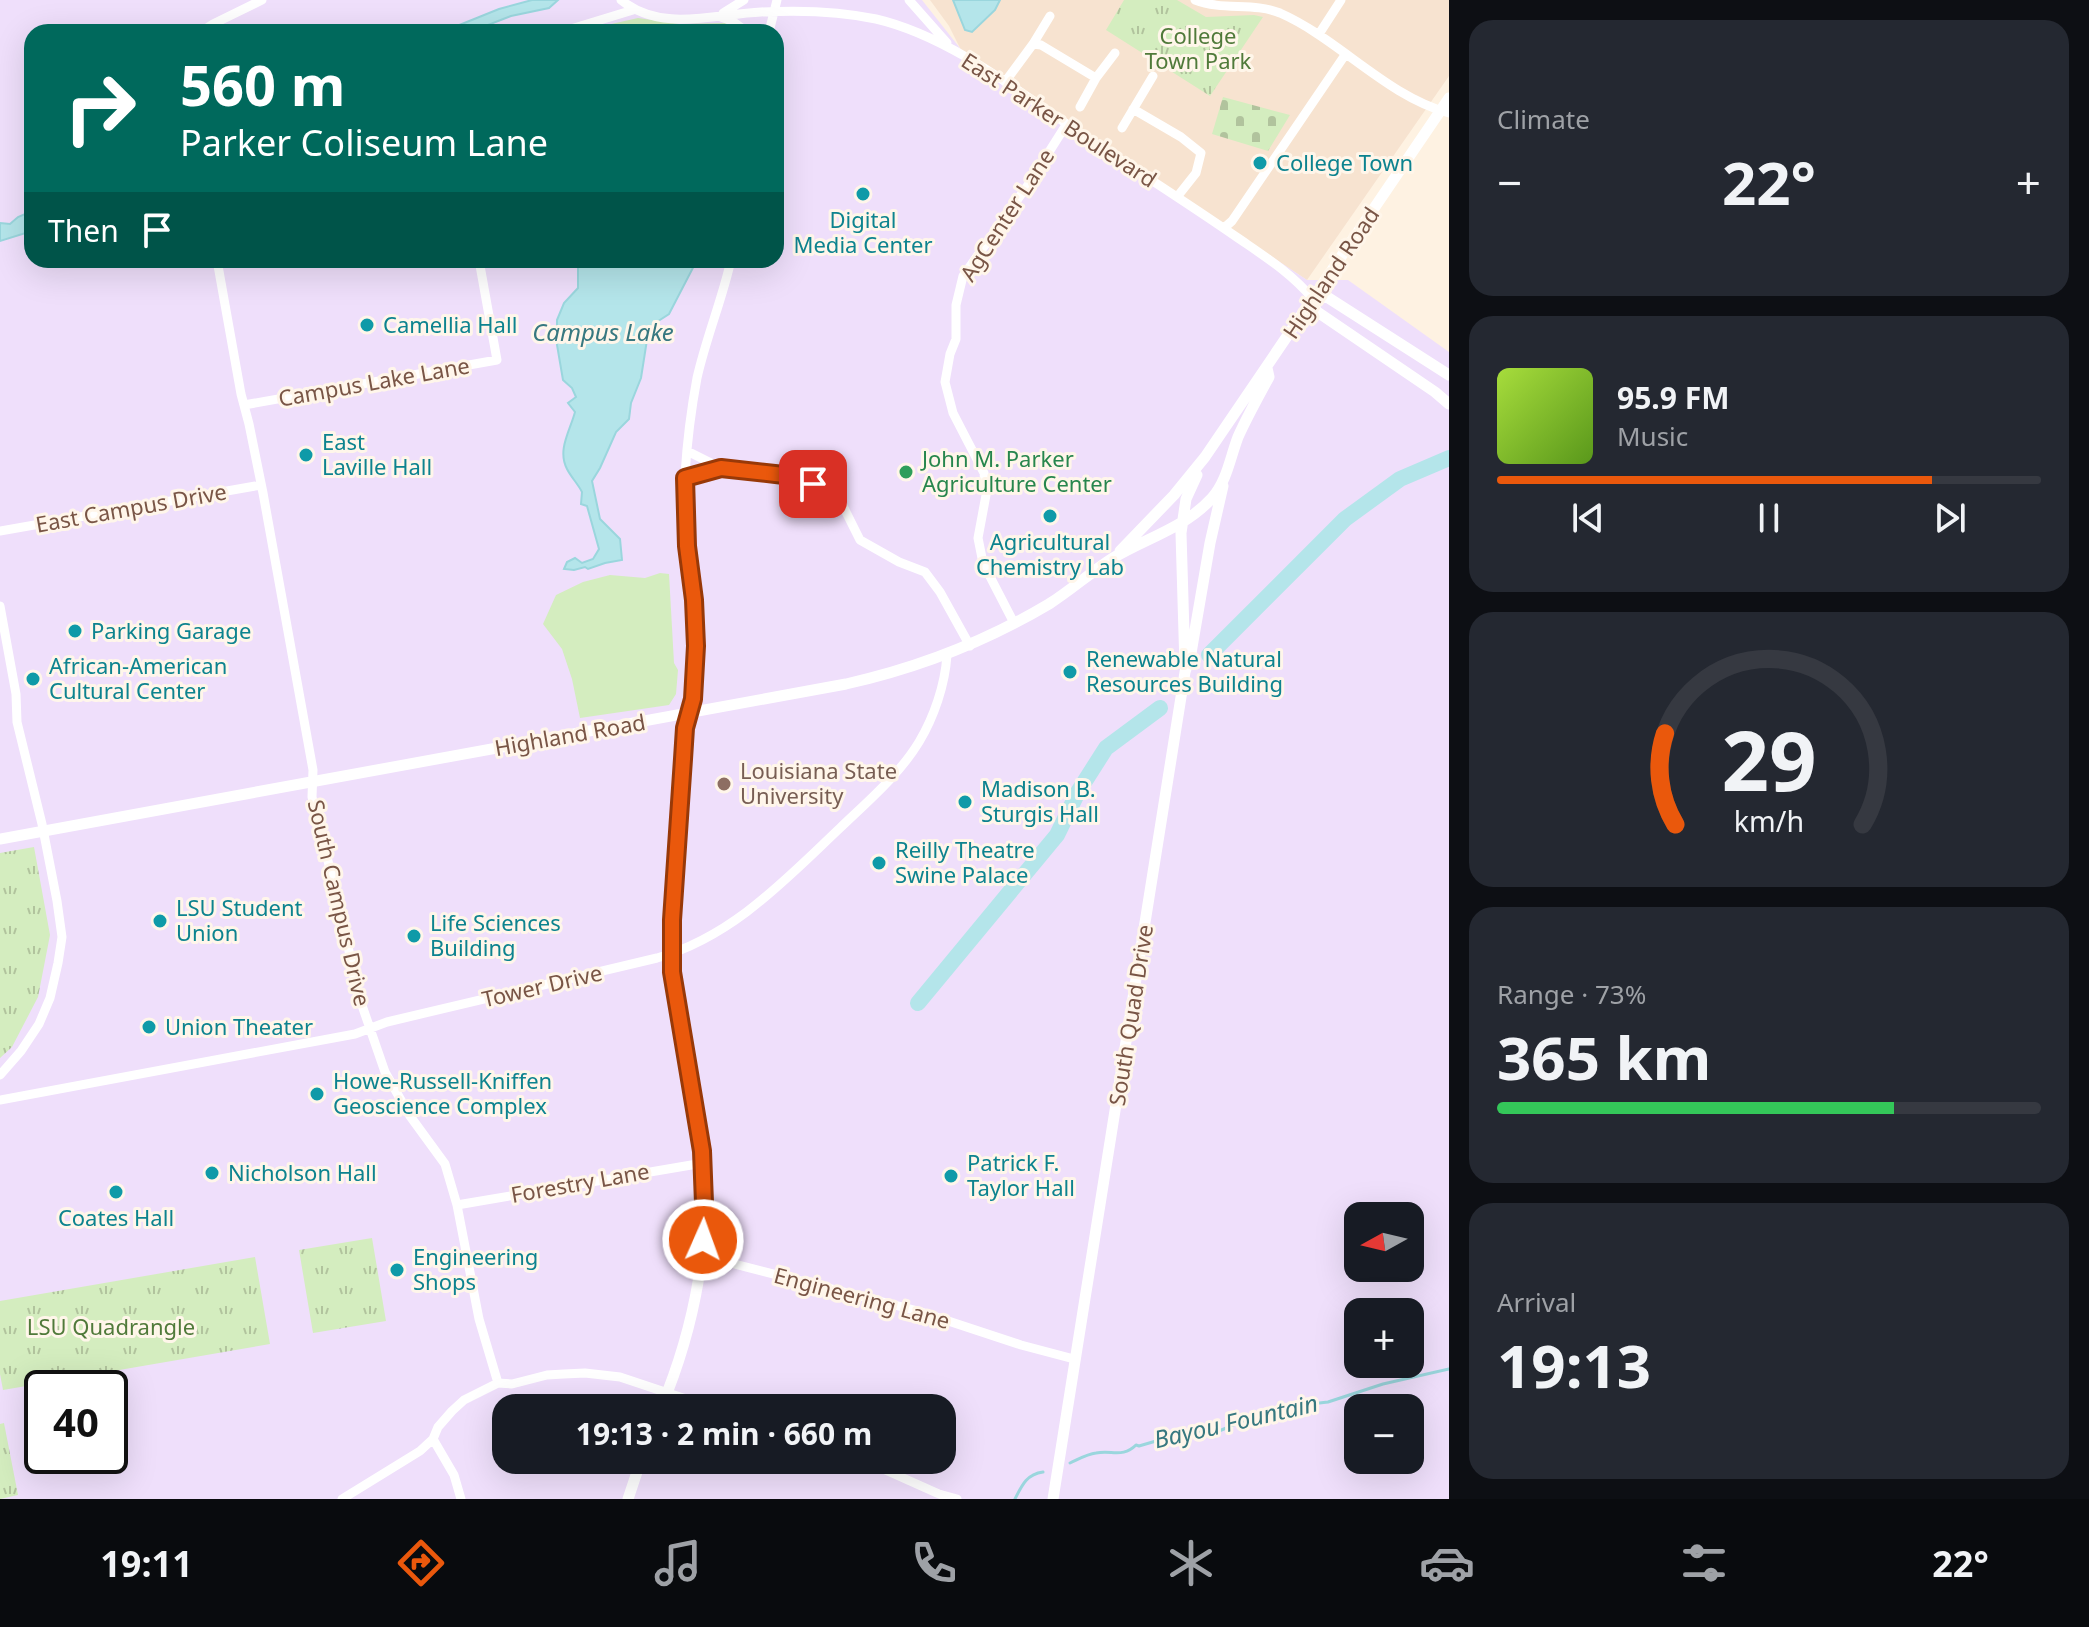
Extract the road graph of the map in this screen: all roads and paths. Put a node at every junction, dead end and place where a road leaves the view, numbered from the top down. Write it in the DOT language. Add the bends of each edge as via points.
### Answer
graph roads {
  1 [pos="262,0"];
  2 [pos="621,0"];
  3 [pos="744,0"];
  4 [pos="777,0"];
  5 [pos="909,0"];
  6 [pos="1195,0"];
  7 [pos="1341,0"];
  8 [pos="633,10"];
  9 [pos="775,12"];
  10 [pos="717,16"];
  11 [pos="1050,16"];
  12 [pos="213,24"];
  13 [pos="587,24"];
  14 [pos="736,24"];
  15 [pos="771,24"];
  16 [pos="1319,34"];
  17 [pos="1033,44"];
  18 [pos="1115,53"];
  19 [pos="961,55"];
  20 [pos="1345,55"];
  21 [pos="1153,76"];
  22 [pos="1096,78"];
  23 [pos="1005,82"];
  24 [pos="1449,98"];
  25 [pos="1080,107"];
  26 [pos="1133,109"];
  27 [pos="1445,112"];
  28 [pos="1066,125"];
  29 [pos="1122,128"];
  30 [pos="1177,197"];
  31 [pos="1224,228"];
  32 [pos="218,268"];
  33 [pos="480,268"];
  34 [pos="729,268"];
  35 [pos="1313,299"];
  36 [pos="1267,368"];
  37 [pos="1449,374"];
  38 [pos="1449,404"];
  39 [pos="244,405"];
  40 [pos="687,451"];
  41 [pos="1198,467"];
  42 [pos="721,468"];
  43 [pos="685,478"];
  44 [pos="1224,478"];
  45 [pos="261,485"];
  46 [pos="1181,523"];
  47 [pos="0,531"];
  48 [pos="1115,557"];
  49 [pos="0,606"];
  50 [pos="1014,623"];
  51 [pos="970,646"];
  52 [pos="947,655"];
  53 [pos="1185,672"];
  54 [pos="689,713"];
  55 [pos="313,782"];
  56 [pos="43,831"];
  57 [pos="0,839"];
  58 [pos="672,954"];
  59 [pos="369,1029"];
  60 [pos="0,1075"];
  61 [pos="0,1100"];
  62 [pos="703,1163"];
  63 [pos="457,1205"];
  64 [pos="702,1252"];
  65 [pos="1074,1359"];
  66 [pos="498,1383"];
  67 [pos="667,1393"];
  68 [pos="670,1394"];
  69 [pos="433,1439"];
  70 [pos="636,1474"];
  71 [pos="894,1474"];
  72 [pos="342,1499"];
  73 [pos="461,1499"];
  74 [pos="628,1499"];
  75 [pos="957,1499"];
  76 [pos="1053,1499"];
  1 -- 12 [label="street"];
  2 -- 8 [label="street"];
  3 -- 10 [label="street"];
  4 -- 9 [label="street"];
  5 -- 19 [label="street"];
  6 -- 16 [label="street" via="1278,12"];
  7 -- 16 [label="street"];
  8 -- 10 [label="street, East Parker Boulevard" via="685,20"];
  8 -- 13 [label="street"];
  9 -- 10 [label="street, East Parker Boulevard"];
  9 -- 15 [label="street"];
  9 -- 19 [label="street, East Parker Boulevard" via="878,20"];
  10 -- 14 [label="street"];
  11 -- 17 [label="street"];
  16 -- 20 [label="street"];
  17 -- 22 [label="street"];
  17 -- 23 [label="street"];
  18 -- 22 [label="street"];
  19 -- 23 [label="street, East Parker Boulevard"];
  20 -- 27 [label="street" via="1425,106"];
  20 -- 31 [label="street"];
  21 -- 26 [label="street"];
  22 -- 25 [label="street"];
  23 -- 28 [label="street, East Parker Boulevard"];
  24 -- 27 [label="street, Highland Road"];
  26 -- 29 [label="street"];
  26 -- 30 [label="street" via="1201,153 1196,173"];
  27 -- 35 [label="street, Highland Road"];
  28 -- 30 [label="street, East Parker Boulevard"];
  28 -- 50 [label="street, AgCenter Lane" via="963,276 945,382 953,413 984,473 986,495 978,538 983,563"];
  30 -- 31 [label="street, East Parker Boulevard"];
  31 -- 35 [label="street, East Parker Boulevard" via="1298,281"];
  32 -- 39 [label="street, South Campus Drive"];
  33 -- 39 [label="street, Campus Lake Lane" via="497,360"];
  34 -- 40 [label="street" via="698,376"];
  35 -- 36 [label="street, Highland Road"];
  35 -- 37 [label="street" via="1327,297"];
  35 -- 38 [label="street" via="1316,311"];
  36 -- 41 [label="street, Highland Road"];
  36 -- 44 [label="street, Highland Road" via="1269,377"];
  39 -- 45 [label="street, South Campus Drive"];
  40 -- 42 [label="street"];
  40 -- 43 [label="street"];
  41 -- 46 [label="street, South Quad Drive"];
  41 -- 48 [label="street, Highland Road"];
  42 -- 43 [label="street"];
  42 -- 51 [label="street" via="784,475 837,494 860,540 925,572"];
  43 -- 54 [label="street" via="696,646"];
  44 -- 46 [label="street, Highland Road" via="1213,497"];
  44 -- 53 [label="street, South Quad Drive"];
  45 -- 47 [label="street, East Campus Drive"];
  45 -- 55 [label="street, South Campus Drive"];
  46 -- 48 [label="street, Highland Road"];
  46 -- 53 [label="street, South Quad Drive"];
  48 -- 50 [label="street, Highland Road"];
  49 -- 56 [label="street" via="17,722"];
  50 -- 51 [label="street, Highland Road"];
  51 -- 52 [label="street, Highland Road"];
  52 -- 54 [label="street, Highland Road" via="878,677"];
  52 -- 58 [label="street, Tower Drive" via="940,694 925,729 897,771 776,888 719,932"];
  53 -- 65 [label="street, South Quad Drive"];
  54 -- 55 [label="street, Highland Road"];
  54 -- 58 [label="street"];
  55 -- 56 [label="street, Highland Road"];
  55 -- 59 [label="street, South Campus Drive" via="317,821"];
  56 -- 57 [label="street, Highland Road"];
  56 -- 60 [label="street" via="61,925 58,963 39,1024"];
  58 -- 59 [label="street, Tower Drive"];
  58 -- 62 [label="street"];
  59 -- 61 [label="street, Tower Drive"];
  59 -- 63 [label="street, South Campus Drive" via="385,1072 445,1164"];
  62 -- 63 [label="street, Forestry Lane"];
  62 -- 64 [label="street"];
  63 -- 66 [label="street, South Campus Drive" via="479,1319"];
  64 -- 65 [label="street, Engineering Lane"];
  64 -- 67 [label="street" via="694,1306"];
  65 -- 76 [label="street, South Quad Drive"];
  66 -- 67 [label="street" via="585,1373 620,1377"];
  66 -- 69 [label="street" via="464,1400"];
  67 -- 68 [label="street"];
  69 -- 72 [label="street"];
  69 -- 73 [label="street"];
  70 -- 74 [label="street"];
  71 -- 75 [label="street"];
}
